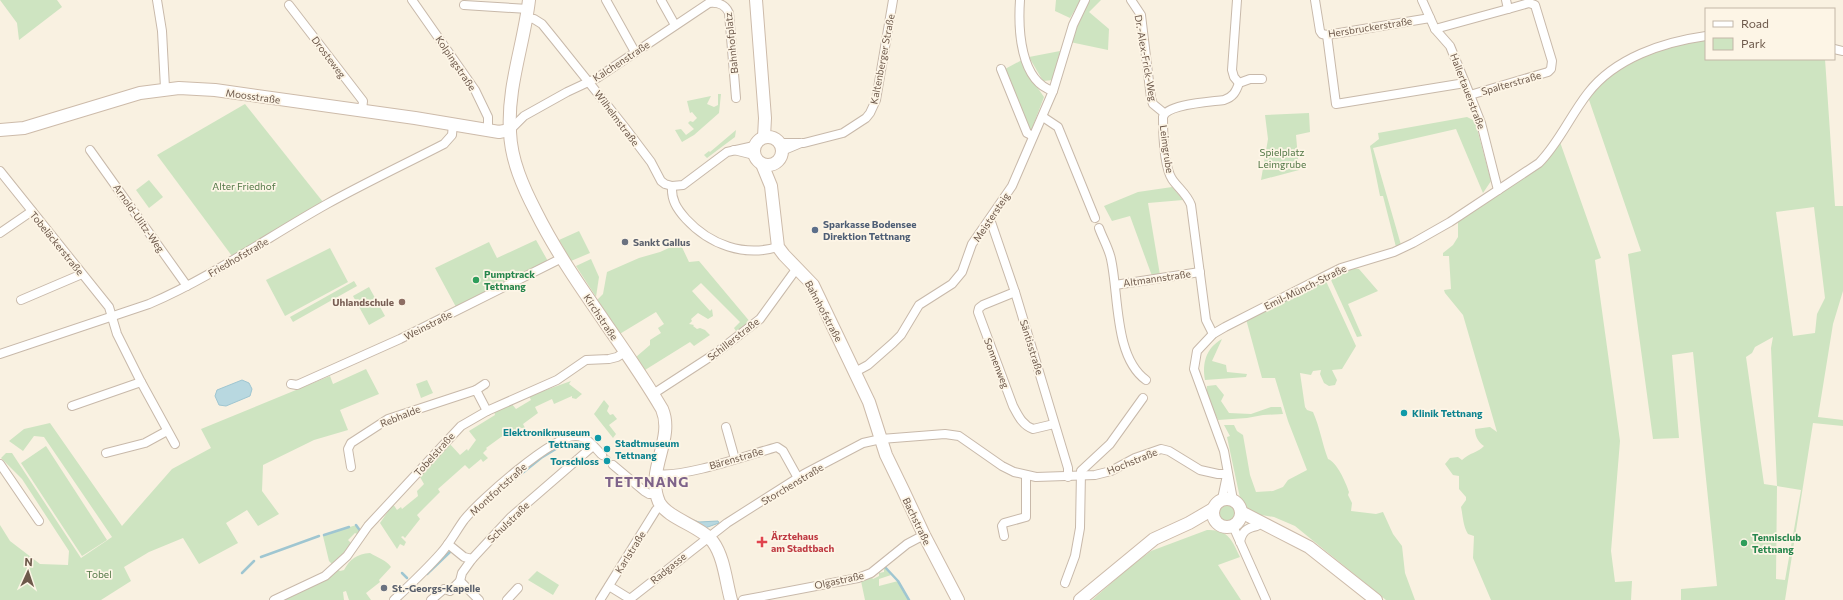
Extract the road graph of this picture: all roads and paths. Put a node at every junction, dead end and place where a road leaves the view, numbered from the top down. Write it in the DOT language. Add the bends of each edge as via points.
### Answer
graph roads {
  1 [pos="157,0"];
  2 [pos="412,0"];
  3 [pos="606,0"];
  4 [pos="661,0"];
  5 [pos="756,0"];
  6 [pos="893,0"];
  7 [pos="1020,0"];
  8 [pos="1085,0"];
  9 [pos="1131,0"];
  10 [pos="1237,0"];
  11 [pos="1315,0"];
  12 [pos="1422,0"];
  13 [pos="1506,0"];
  14 [pos="709,1"];
  15 [pos="464,5"];
  16 [pos="289,6"];
  17 [pos="529,6"];
  18 [pos="1508,9"];
  19 [pos="1430,18"];
  20 [pos="675,25"];
  21 [pos="1435,29"];
  22 [pos="1327,35"];
  23 [pos="1705,36"];
  24 [pos="635,52"];
  25 [pos="1001,69"];
  26 [pos="1262,79"];
  27 [pos="589,82"];
  28 [pos="1239,83"];
  29 [pos="1465,83"];
  30 [pos="165,88"];
  31 [pos="1053,92"];
  32 [pos="1470,95"];
  33 [pos="736,98"];
  34 [pos="362,110"];
  35 [pos="1164,113"];
  36 [pos="1043,116"];
  37 [pos="453,124"];
  38 [pos="0,130"];
  39 [pos="488,130"];
  40 [pos="510,130"];
  41 [pos="1033,136"];
  42 [pos="775,142"];
  43 [pos="90,150"];
  44 [pos="757,155"];
  45 [pos="775,163"];
  46 [pos="0,171"];
  47 [pos="672,186"];
  48 [pos="771,186"];
  49 [pos="1498,190"];
  50 [pos="32,211"];
  51 [pos="1095,218"];
  52 [pos="990,219"];
  53 [pos="1099,228"];
  54 [pos="0,233"];
  55 [pos="778,247"];
  56 [pos="562,258"];
  57 [pos="797,268"];
  58 [pos="1200,272"];
  59 [pos="82,274"];
  60 [pos="1115,284"];
  61 [pos="186,286"];
  62 [pos="1015,292"];
  63 [pos="21,300"];
  64 [pos="112,316"];
  65 [pos="1213,334"];
  66 [pos="624,352"];
  67 [pos="0,354"];
  68 [pos="855,372"];
  69 [pos="1146,380"];
  70 [pos="141,382"];
  71 [pos="290,384"];
  72 [pos="485,384"];
  73 [pos="476,390"];
  74 [pos="653,394"];
  75 [pos="1143,398"];
  76 [pos="72,406"];
  77 [pos="487,411"];
  78 [pos="1054,424"];
  79 [pos="726,427"];
  80 [pos="167,431"];
  81 [pos="881,439"];
  82 [pos="174,444"];
  83 [pos="593,446"];
  84 [pos="106,452"];
  85 [pos="602,455"];
  86 [pos="735,459"];
  87 [pos="0,464"];
  88 [pos="613,465"];
  89 [pos="351,466"];
  90 [pos="657,474"];
  91 [pos="1227,474"];
  92 [pos="1026,476"];
  93 [pos="1068,477"];
  94 [pos="1080,477"];
  95 [pos="798,478"];
  96 [pos="660,499"];
  97 [pos="1228,499"];
  98 [pos="1213,509"];
  99 [pos="1241,512"];
  100 [pos="39,521"];
  101 [pos="1216,522"];
  102 [pos="1189,523"];
  103 [pos="1235,525"];
  104 [pos="1263,527"];
  105 [pos="924,535"];
  106 [pos="1004,536"];
  107 [pos="708,537"];
  108 [pos="1240,542"];
  109 [pos="448,544"];
  110 [pos="472,559"];
  111 [pos="460,582"];
  112 [pos="1065,583"];
  113 [pos="609,586"];
  114 [pos="518,588"];
  115 [pos="274,600"];
  116 [pos="394,600"];
  117 [pos="431,600"];
  118 [pos="479,600"];
  119 [pos="507,600"];
  120 [pos="600,600"];
  121 [pos="731,600"];
  122 [pos="743,600"];
  123 [pos="958,600"];
  124 [pos="1080,600"];
  125 [pos="1266,600"];
  126 [pos="1376,600"];
  1 -- 30 [label="street" via="162,31"];
  2 -- 39 [label="street, Kolpingstraße" via="475,90 488,117"];
  3 -- 24 [label="street"];
  4 -- 20 [label="street"];
  5 -- 42 [label="street" via="765,118"];
  6 -- 42 [label="street, Kaltenberger Straße" via="876,100 870,113 843,133 802,143"];
  7 -- 31 [label="street" via="1020,33 1024,57 1041,86"];
  8 -- 31 [label="street, Meistersteig" via="1073,25"];
  9 -- 35 [label="street, Dr.-Alex-Frick-Weg" via="1141,15 1151,98 1153,104"];
  10 -- 28 [label="street" via="1232,70"];
  11 -- 22 [label="street, Hersbruckerstraße" via="1320,31"];
  12 -- 19 [label="street, Hallertauerstraße"];
  13 -- 18 [label="street"];
  14 -- 20 [label="street, Kalchenstraße"];
  14 -- 33 [label="street, Bahnhofplatz" via="719,3 729,12"];
  15 -- 17 [label="street"];
  16 -- 34 [label="street, Drosteweg" via="363,101"];
  17 -- 27 [label="street, Wilhelmstraße" via="534,19 542,24"];
  17 -- 40 [label="street, Kirchstraße" via="512,89"];
  18 -- 21 [label="street, Spalterstraße"];
  18 -- 32 [label="street, Spalterstraße" via="1529,3 1535,5 1552,61 1551,69"];
  19 -- 21 [label="street, Hallertauerstraße"];
  19 -- 22 [label="street, Hersbruckerstraße"];
  20 -- 24 [label="street, Kalchenstraße"];
  21 -- 29 [label="street, Hallertauerstraße" via="1450,46"];
  22 -- 29 [label="street" via="1336,104"];
  23 -- 49 [label="street, Emil-Münch-Straße" via="1681,40 1653,49 1609,73 1588,93 1551,150 1531,169"];
  24 -- 27 [label="street, Kalchenstraße"];
  25 -- 41 [label="street" via="1027,133"];
  26 -- 28 [label="street" via="1250,79"];
  27 -- 40 [label="street, Kalchenstraße" via="524,116"];
  27 -- 47 [label="street, Wilhelmstraße" via="651,162 661,181"];
  28 -- 35 [label="street, Leimgrube" via="1233,94 1224,100 1176,107"];
  29 -- 32 [label="street, Hallertauerstraße"];
  30 -- 34 [label="street, Moosstraße" via="215,90"];
  30 -- 38 [label="street, Moosstraße" via="140,93 32,126"];
  31 -- 36 [label="street, Meistersteig"];
  32 -- 49 [label="street, Hallertauerstraße" via="1481,123"];
  34 -- 37 [label="street, Moosstraße"];
  35 -- 58 [label="street, Leimgrube" via="1168,168 1171,178 1191,205"];
  36 -- 41 [label="street, Meistersteig"];
  36 -- 51 [label="street" via="1058,127"];
  37 -- 39 [label="street, Moosstraße"];
  37 -- 61 [label="street, Friedhofstraße" via="452,134 444,144 328,204"];
  39 -- 40 [label="street, Moosstraße"];
  40 -- 56 [label="street, Kirchstraße" via="510,144 519,174 543,226"];
  41 -- 52 [label="street, Meistersteig" via="1012,186"];
  42 -- 44 [label="street" via="758,140"];
  42 -- 45 [label="street" via="780,158"];
  43 -- 61 [label="street, Arnold-Ulitz-Weg"];
  44 -- 45 [label="street"];
  44 -- 47 [label="street" via="734,150 727,152 682,185"];
  44 -- 48 [label="street"];
  45 -- 48 [label="street"];
  46 -- 50 [label="street, Tobeläckerstraße"];
  47 -- 55 [label="street" via="671,197 680,212 697,230 711,239 740,250 769,250"];
  48 -- 55 [label="street"];
  49 -- 65 [label="street, Emil-Münch-Straße" via="1413,243 1394,252 1341,268"];
  50 -- 54 [label="street"];
  50 -- 59 [label="street, Tobeläckerstraße"];
  52 -- 62 [label="street, Säntisstraße"];
  52 -- 68 [label="street, Meistersteig" via="972,244 958,278 941,292 919,304 893,343 868,365"];
  53 -- 60 [label="street, Altmannstraße" via="1110,252"];
  55 -- 57 [label="street, Bahnhofstraße"];
  56 -- 66 [label="street, Kirchstraße"];
  56 -- 71 [label="street, Weinstraße" via="400,339 297,385"];
  57 -- 68 [label="street, Bahnhofstraße" via="813,285"];
  57 -- 74 [label="street, Schillerstraße" via="760,319 716,353"];
  58 -- 60 [label="street, Altmannstraße"];
  58 -- 65 [label="street, Leimgrube" via="1206,320"];
  59 -- 63 [label="street"];
  59 -- 64 [label="street, Tobeläckerstraße" via="109,307"];
  60 -- 69 [label="street, Altmannstraße" via="1120,327 1128,354 1137,373"];
  61 -- 64 [label="street, Friedhofstraße" via="149,304"];
  62 -- 78 [label="street, Säntisstraße"];
  62 -- 78 [label="street, Sonnenweg" via="983,305 978,312 1013,406 1020,418 1025,425 1033,429"];
  64 -- 67 [label="street, Friedhofstraße"];
  64 -- 70 [label="street, Tobeläckerstraße" via="117,334"];
  65 -- 91 [label="street, Emil-Münch-Straße" via="1198,351 1194,369 1224,451"];
  66 -- 74 [label="street, Kirchstraße"];
  66 -- 77 [label="street, Tobelstraße" via="609,359 586,360 557,380"];
  68 -- 81 [label="street, Bahnhofstraße" via="874,415"];
  70 -- 76 [label="street"];
  70 -- 80 [label="street, Tobeläckerstraße"];
  72 -- 73 [label="street, Rebhalde"];
  73 -- 77 [label="street"];
  73 -- 89 [label="street, Rebhalde" via="402,414 376,426 351,443 348,449"];
  74 -- 90 [label="street, Kirchstraße" via="667,424"];
  75 -- 94 [label="street, Hochstraße" via="1110,444 1081,471"];
  77 -- 115 [label="street, Tobelstraße" via="469,420 454,432 368,526 347,556 332,570 325,576"];
  78 -- 93 [label="street, Säntisstraße" via="1068,468"];
  79 -- 86 [label="street"];
  80 -- 82 [label="street, Tobeläckerstraße"];
  80 -- 84 [label="street" via="145,443"];
  81 -- 92 [label="street, Hochstraße" via="945,434 959,436 1002,466"];
  81 -- 95 [label="street, Storchenstraße" via="863,444"];
  81 -- 105 [label="street, Bachstraße"];
  83 -- 85 [label="street, Montfortstraße"];
  83 -- 109 [label="street, Montfortstraße" via="584,438 576,436 570,436 551,446 484,500 464,520"];
  83 -- 110 [label="street, Schulstraße" via="520,509"];
  86 -- 90 [label="street, Bärenstraße" via="696,470"];
  86 -- 95 [label="street, Bärenstraße" via="781,448"];
  87 -- 100 [label="street"];
  88 -- 96 [label="street" via="649,494"];
  90 -- 96 [label="street, Kirchstraße"];
  91 -- 94 [label="street, Hochstraße" via="1200,470 1162,449 1135,458 1111,471"];
  91 -- 97 [label="street, Emil-Münch-Straße"];
  92 -- 93 [label="street, Hochstraße"];
  92 -- 106 [label="street" via="1026,517 1004,523"];
  93 -- 94 [label="street, Hochstraße"];
  94 -- 112 [label="street" via="1080,528 1075,556"];
  95 -- 107 [label="street, Storchenstraße"];
  96 -- 107 [label="street"];
  96 -- 113 [label="street, Karlstraße" via="656,510"];
  97 -- 98 [label="street" via="1216,503"];
  97 -- 99 [label="street" via="1239,506"];
  98 -- 101 [label="street"];
  98 -- 102 [label="street"];
  99 -- 103 [label="street"];
  99 -- 104 [label="street"];
  101 -- 102 [label="street"];
  101 -- 103 [label="street" via="1222,526"];
  102 -- 124 [label="street" via="1149,543"];
  103 -- 104 [label="street"];
  103 -- 108 [label="street"];
  104 -- 108 [label="street" via="1246,530"];
  104 -- 126 [label="street" via="1288,535 1309,547"];
  105 -- 122 [label="street, Olgastraße" via="907,544 871,573 858,578"];
  105 -- 123 [label="street, Bachstraße"];
  107 -- 113 [label="street, Radgasse" via="630,599"];
  107 -- 121 [label="street" via="719,554"];
  108 -- 125 [label="street"];
  109 -- 110 [label="street"];
  109 -- 116 [label="street, Montfortstraße"];
  110 -- 111 [label="street, Schulstraße" via="462,573"];
  111 -- 117 [label="street" via="450,591 444,589"];
  111 -- 118 [label="street"];
  113 -- 120 [label="street, Karlstraße"];
  114 -- 119 [label="street"];
}
